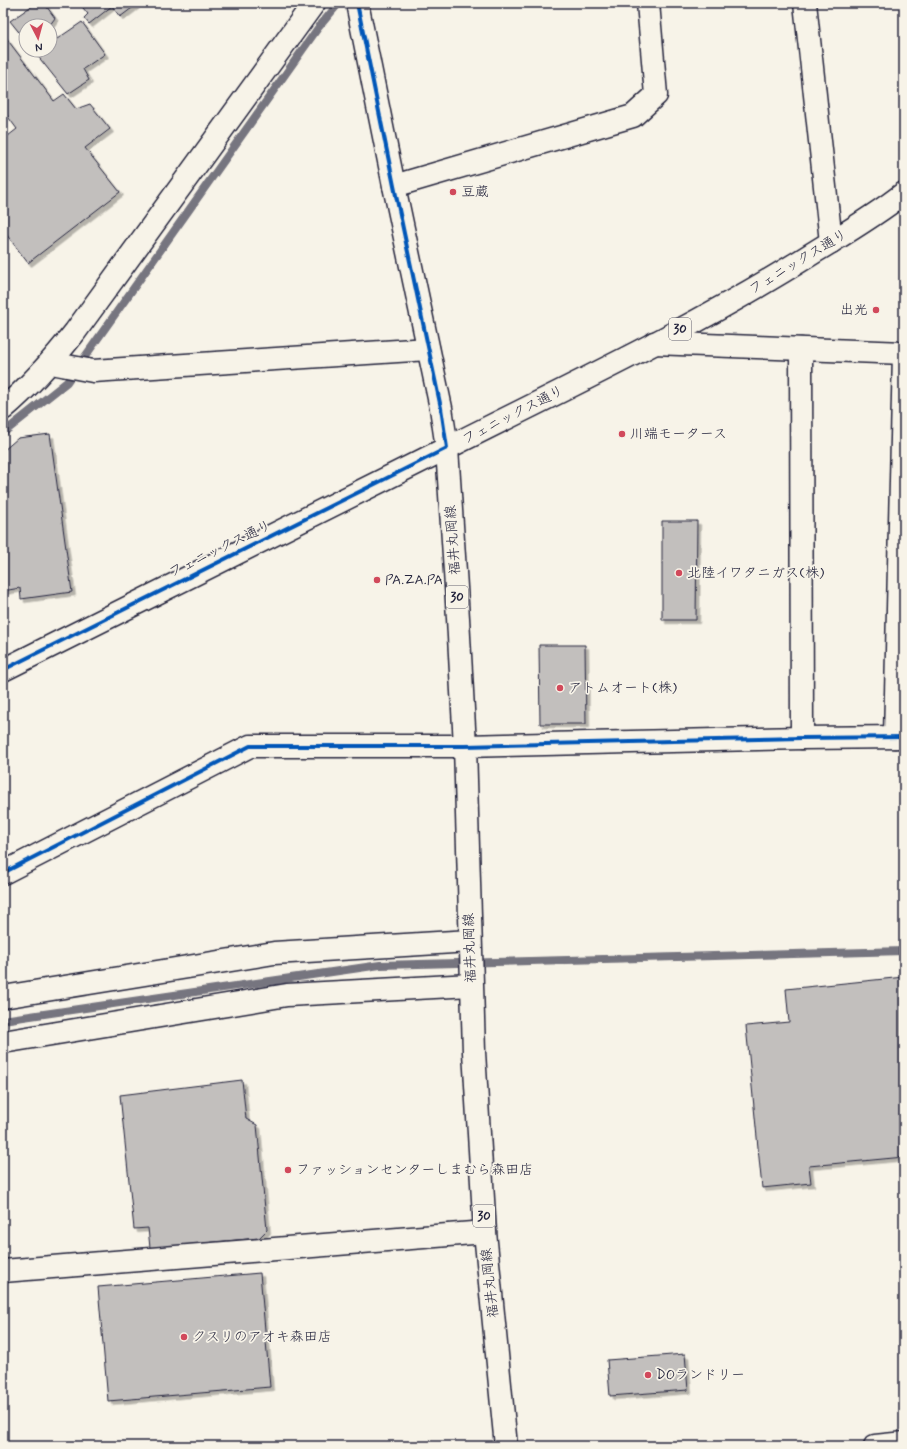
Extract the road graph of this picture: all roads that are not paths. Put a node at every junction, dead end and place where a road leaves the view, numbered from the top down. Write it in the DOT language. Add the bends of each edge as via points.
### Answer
graph roads {
  1 [pos="314,3"];
  2 [pos="357,3"];
  3 [pos="648,3"];
  4 [pos="805,3"];
  5 [pos="394,186"];
  6 [pos="904,193"];
  7 [pos="831,242"];
  8 [pos="654,343"];
  9 [pos="428,349"];
  10 [pos="801,350"];
  11 [pos="904,354"];
  12 [pos="51,363"];
  13 [pos="3,409"];
  14 [pos="447,448"];
  15 [pos="3,670"];
  16 [pos="900,737"];
  17 [pos="802,738"];
  18 [pos="465,746"];
  19 [pos="3,873"];
  20 [pos="470,941"];
  21 [pos="471,985"];
  22 [pos="3,997"];
  23 [pos="3,1042"];
  24 [pos="485,1232"];
  25 [pos="3,1271"];
  26 [pos="904,1443"];
  27 [pos="506,1446"];
  28 [pos="875,1446"];
  1 -- 12 [label="street"];
  2 -- 5 [label="street, 福井丸岡線"];
  3 -- 5 [label="street" via="656,94 634,116"];
  4 -- 7 [label="street"];
  5 -- 9 [label="street, 福井丸岡線"];
  6 -- 7 [label="street, フェニックス通り / 30" via="886,208"];
  7 -- 8 [label="street, フェニックス通り / 30" via="768,281"];
  8 -- 10 [label="street"];
  8 -- 14 [label="street, フェニックス通り / 30"];
  9 -- 12 [label="street" via="93,371"];
  9 -- 14 [label="street, 福井丸岡線"];
  10 -- 11 [label="street"];
  10 -- 17 [label="street"];
  11 -- 16 [label="street"];
  12 -- 13 [label="street"];
  14 -- 15 [label="street, フェニックス通り"];
  14 -- 18 [label="street, 福井丸岡線 / 30"];
  16 -- 17 [label="street"];
  17 -- 18 [label="street"];
  18 -- 19 [label="street" via="250,746"];
  18 -- 20 [label="street, 福井丸岡線 / 30"];
  20 -- 21 [label="street, 福井丸岡線 / 30"];
  20 -- 22 [label="street" via="274,953"];
  21 -- 23 [label="street" via="287,995"];
  21 -- 24 [label="street, 福井丸岡線 / 30"];
  24 -- 25 [label="street"];
  24 -- 27 [label="street, 福井丸岡線 / 30"];
  26 -- 28 [label="street"];
}
